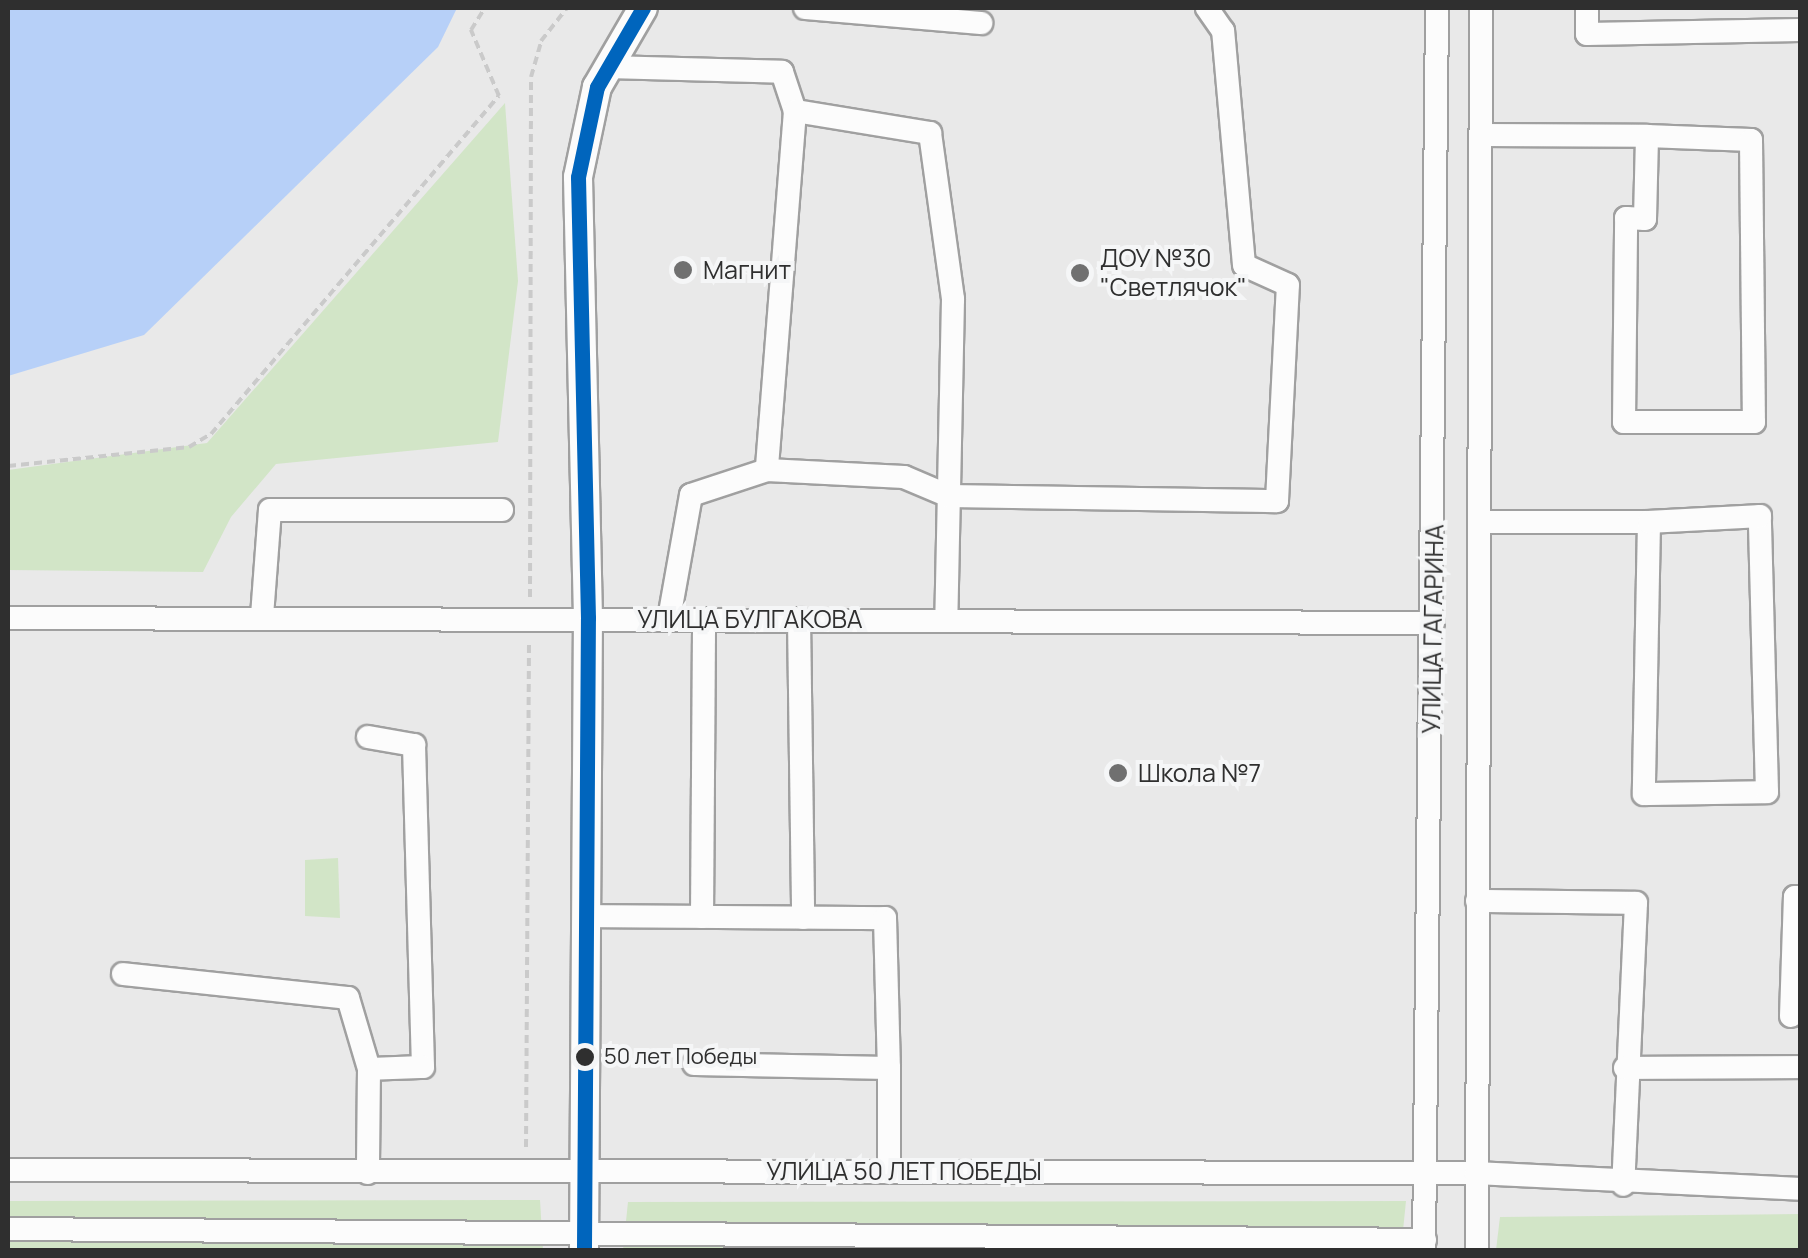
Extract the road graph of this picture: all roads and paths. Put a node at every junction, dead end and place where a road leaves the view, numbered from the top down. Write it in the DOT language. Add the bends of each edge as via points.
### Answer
graph roads {
  1 [pos="485,8"];
  2 [pos="567,8"];
  3 [pos="643,8"];
  4 [pos="805,8"];
  5 [pos="1207,8"];
  6 [pos="1437,8"];
  7 [pos="1480,8"];
  8 [pos="1587,8"];
  9 [pos="981,23"];
  10 [pos="1800,30"];
  11 [pos="608,67"];
  12 [pos="795,110"];
  13 [pos="1482,136"];
  14 [pos="1647,136"];
  15 [pos="8,466"];
  16 [pos="767,470"];
  17 [pos="949,496"];
  18 [pos="502,510"];
  19 [pos="1480,522"];
  20 [pos="1649,522"];
  21 [pos="262,616"];
  22 [pos="8,618"];
  23 [pos="530,618"];
  24 [pos="588,618"];
  25 [pos="669,618"];
  26 [pos="704,619"];
  27 [pos="799,620"];
  28 [pos="946,620"];
  29 [pos="1433,623"];
  30 [pos="368,736"];
  31 [pos="1800,897"];
  32 [pos="1477,901"];
  33 [pos="586,916"];
  34 [pos="702,917"];
  35 [pos="803,918"];
  36 [pos="123,974"];
  37 [pos="1791,1016"];
  38 [pos="694,1064"];
  39 [pos="1800,1067"];
  40 [pos="889,1068"];
  41 [pos="1626,1068"];
  42 [pos="369,1069"];
  43 [pos="8,1170"];
  44 [pos="583,1170"];
  45 [pos="888,1170"];
  46 [pos="526,1172"];
  47 [pos="368,1173"];
  48 [pos="1476,1173"];
  49 [pos="1425,1174"];
  50 [pos="1623,1185"];
  51 [pos="1800,1190"];
  52 [pos="8,1230"];
  53 [pos="584,1241"];
  54 [pos="1424,1245"];
  55 [pos="1476,1250"];
  1 -- 15 [label="path" via="471,30 499,96 211,434 188,447"];
  2 -- 23 [label="path" via="542,40 530,77"];
  3 -- 11 [label="main road"];
  4 -- 9 [label="street"];
  5 -- 17 [label="street" via="1223,31 1244,265 1288,285 1278,501"];
  6 -- 29 [label="street, УЛИЦА ГАГАРИНА"];
  7 -- 13 [label="street, УЛИЦА ГАГАРИНА"];
  8 -- 10 [label="street" via="1586,34"];
  11 -- 12 [label="street" via="782,72"];
  11 -- 24 [label="main road" via="597,87 578,178"];
  12 -- 16 [label="street"];
  12 -- 17 [label="street" via="930,133 953,299"];
  13 -- 14 [label="street"];
  13 -- 19 [label="street, УЛИЦА ГАГАРИНА"];
  14 -- 14 [label="street" via="1645,219 1626,218 1624,422 1754,422 1751,140"];
  16 -- 17 [label="street" via="904,477"];
  16 -- 25 [label="street" via="691,495"];
  17 -- 28 [label="street"];
  18 -- 21 [label="street" via="270,510"];
  19 -- 20 [label="street"];
  19 -- 32 [label="street, УЛИЦА ГАГАРИНА"];
  20 -- 20 [label="street" via="1644,794 1767,792 1760,516"];
  21 -- 22 [label="street, УЛИЦА БУЛГАКОВА"];
  21 -- 23 [label="street, УЛИЦА БУЛГАКОВА"];
  23 -- 24 [label="street, УЛИЦА БУЛГАКОВА"];
  23 -- 46 [label="path"];
  24 -- 25 [label="street, УЛИЦА БУЛГАКОВА"];
  24 -- 33 [label="main road"];
  25 -- 26 [label="street, УЛИЦА БУЛГАКОВА"];
  26 -- 27 [label="street, УЛИЦА БУЛГАКОВА"];
  26 -- 34 [label="street"];
  27 -- 28 [label="street, УЛИЦА БУЛГАКОВА"];
  27 -- 35 [label="street"];
  28 -- 29 [label="street, УЛИЦА БУЛГАКОВА"];
  29 -- 49 [label="street, УЛИЦА ГАГАРИНА"];
  30 -- 42 [label="street" via="414,745 423,1067"];
  31 -- 37 [label="street"];
  32 -- 41 [label="street" via="1636,903"];
  32 -- 48 [label="street, УЛИЦА ГАГАРИНА"];
  33 -- 34 [label="street"];
  33 -- 44 [label="main road"];
  34 -- 35 [label="street"];
  35 -- 40 [label="street" via="885,918"];
  36 -- 42 [label="street" via="348,998"];
  38 -- 40 [label="street"];
  39 -- 41 [label="street"];
  40 -- 45 [label="street"];
  41 -- 50 [label="street"];
  42 -- 47 [label="street"];
  43 -- 47 [label="street, УЛИЦА 50 ЛЕТ ПОБЕДЫ"];
  44 -- 45 [label="street, УЛИЦА 50 ЛЕТ ПОБЕДЫ"];
  44 -- 46 [label="street, УЛИЦА 50 ЛЕТ ПОБЕДЫ"];
  44 -- 53 [label="main road"];
  45 -- 49 [label="street, УЛИЦА 50 ЛЕТ ПОБЕДЫ"];
  46 -- 47 [label="street, УЛИЦА 50 ЛЕТ ПОБЕДЫ"];
  48 -- 49 [label="street, УЛИЦА 50 ЛЕТ ПОБЕДЫ"];
  48 -- 50 [label="street, УЛИЦА 50 ЛЕТ ПОБЕДЫ"];
  48 -- 55 [label="street, УЛИЦА ГАГАРИНА"];
  49 -- 54 [label="street, УЛИЦА ГАГАРИНА"];
  50 -- 51 [label="street, УЛИЦА 50 ЛЕТ ПОБЕДЫ"];
  52 -- 53 [label="street"];
  53 -- 54 [label="street"];
}
